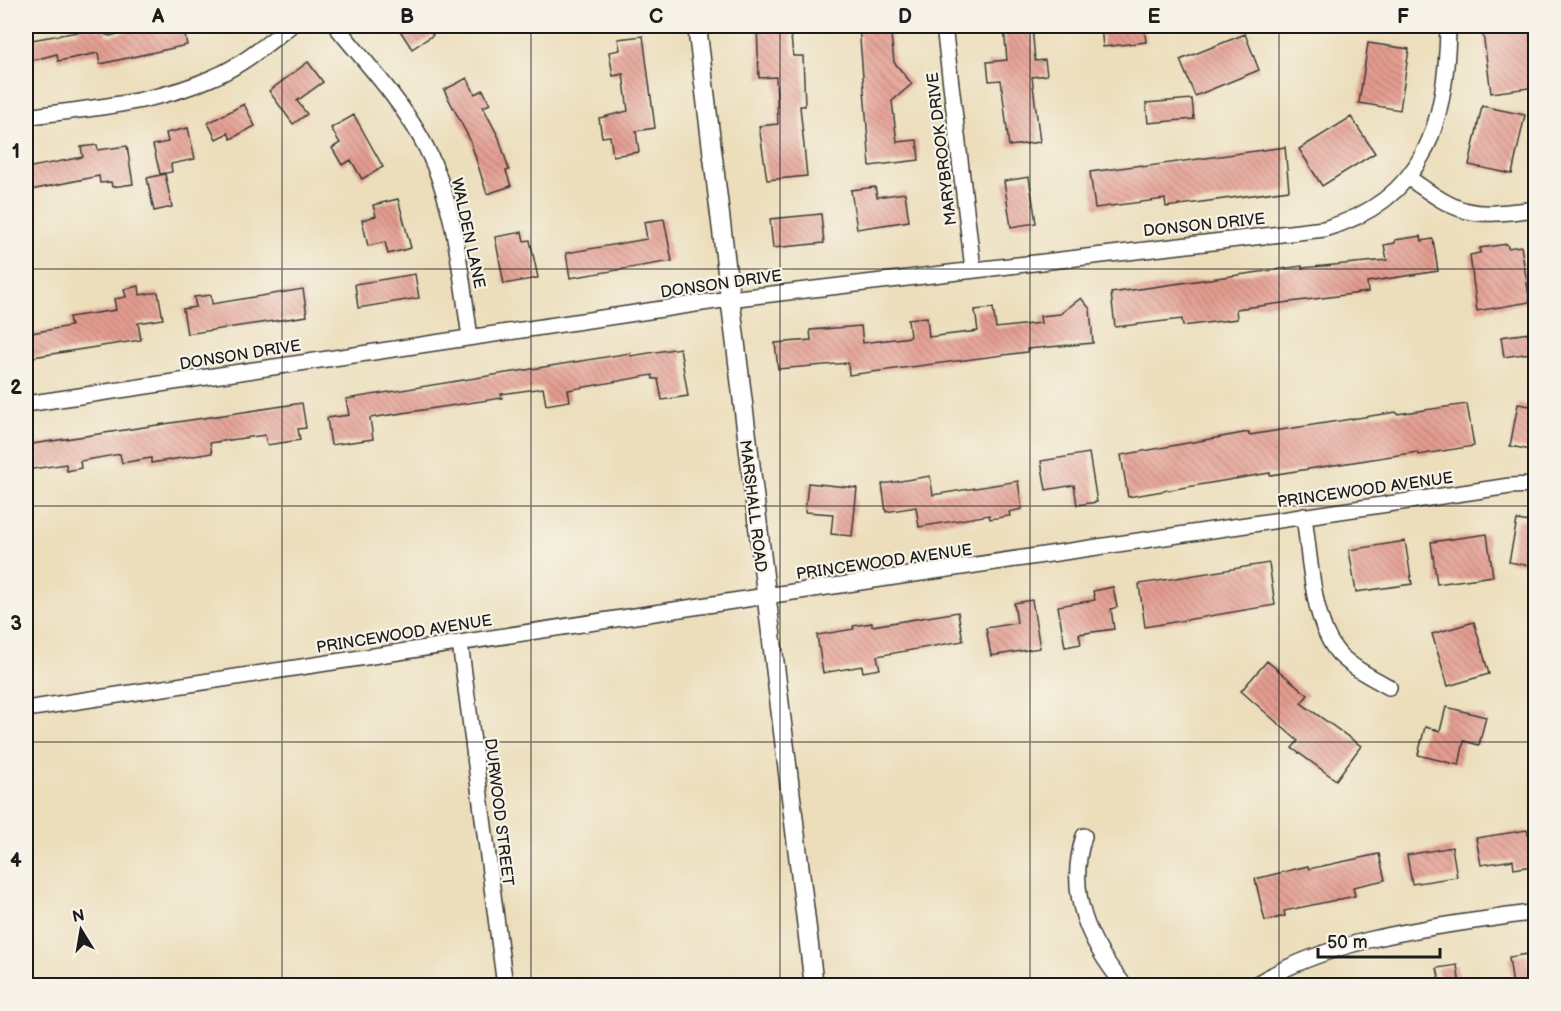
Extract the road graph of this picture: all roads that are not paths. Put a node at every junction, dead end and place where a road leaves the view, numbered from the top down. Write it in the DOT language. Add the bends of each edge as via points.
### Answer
graph roads {
  1 [pos="290,26"];
  2 [pos="336,26"];
  3 [pos="696,26"];
  4 [pos="944,26"];
  5 [pos="1448,26"];
  6 [pos="26,117"];
  7 [pos="1409,178"];
  8 [pos="1536,209"];
  9 [pos="973,269"];
  10 [pos="729,299"];
  11 [pos="470,337"];
  12 [pos="26,404"];
  13 [pos="1536,485"];
  14 [pos="1304,516"];
  15 [pos="766,596"];
  16 [pos="460,643"];
  17 [pos="1389,687"];
  18 [pos="26,709"];
  19 [pos="1084,836"];
  20 [pos="1536,912"];
  21 [pos="504,986"];
  22 [pos="814,986"];
  23 [pos="1125,986"];
  24 [pos="1253,986"];
  1 -- 6 [label="street" via="243,62 184,89 148,99"];
  2 -- 11 [label="street, WALDEN LANE" via="401,106 435,168 447,201"];
  3 -- 10 [label="street, MARSHALL ROAD"];
  4 -- 9 [label="street, MARYBROOK DRIVE"];
  5 -- 7 [label="street, DONSON DRIVE" via="1443,98 1423,158"];
  7 -- 8 [label="street" via="1457,210 1485,215"];
  7 -- 9 [label="street, DONSON DRIVE" via="1365,213 1324,229"];
  9 -- 10 [label="street, DONSON DRIVE"];
  10 -- 11 [label="street, DONSON DRIVE"];
  10 -- 15 [label="street, MARSHALL ROAD"];
  11 -- 12 [label="street, DONSON DRIVE"];
  13 -- 14 [label="street, PRINCEWOOD AVENUE"];
  14 -- 15 [label="street, PRINCEWOOD AVENUE"];
  14 -- 17 [label="street" via="1327,636 1349,663"];
  15 -- 16 [label="street, PRINCEWOOD AVENUE"];
  15 -- 22 [label="street, MARSHALL ROAD"];
  16 -- 18 [label="street, PRINCEWOOD AVENUE"];
  16 -- 21 [label="street, DURWOOD STREET"];
  19 -- 23 [label="street" via="1076,875 1077,896 1096,945"];
  20 -- 24 [label="street" via="1343,945 1308,957"];
}
